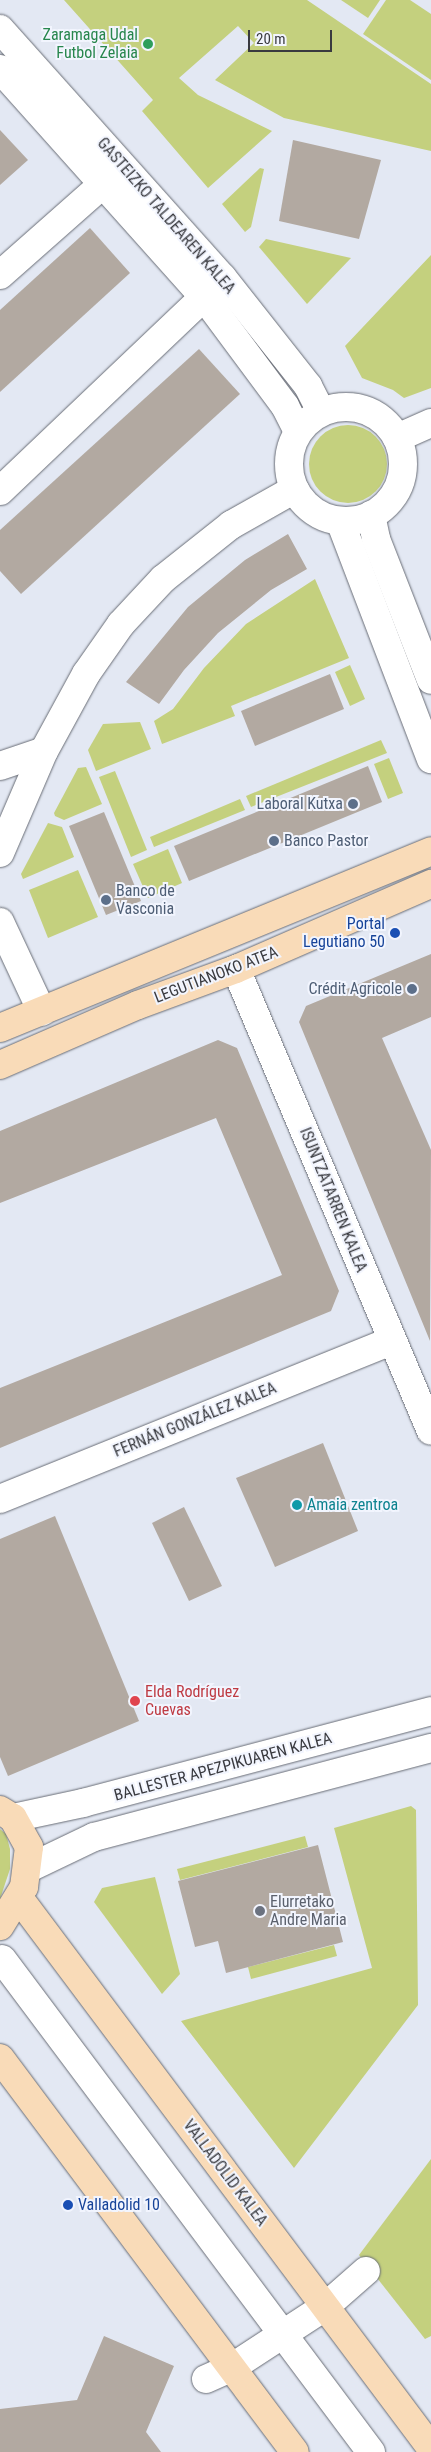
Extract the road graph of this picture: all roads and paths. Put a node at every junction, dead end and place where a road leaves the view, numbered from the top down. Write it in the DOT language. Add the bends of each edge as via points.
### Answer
graph roads {
  1 [pos="0,29"];
  2 [pos="0,69"];
  3 [pos="104,184"];
  4 [pos="0,275"];
  5 [pos="204,298"];
  6 [pos="321,412"];
  7 [pos="431,423"];
  8 [pos="298,432"];
  9 [pos="397,438"];
  10 [pos="294,489"];
  11 [pos="0,491"];
  12 [pos="371,515"];
  13 [pos="340,521"];
  14 [pos="431,680"];
  15 [pos="44,751"];
  16 [pos="431,759"];
  17 [pos="0,766"];
  18 [pos="431,851"];
  19 [pos="0,853"];
  20 [pos="431,884"];
  21 [pos="0,922"];
  22 [pos="236,969"];
  23 [pos="42,1012"];
  24 [pos="0,1028"];
  25 [pos="0,1065"];
  26 [pos="391,1341"];
  27 [pos="431,1431"];
  28 [pos="0,1498"];
  29 [pos="431,1711"];
  30 [pos="431,1748"];
  31 [pos="7,1814"];
  32 [pos="29,1868"];
  33 [pos="19,1898"];
  34 [pos="0,1926"];
  35 [pos="2,1959"];
  36 [pos="0,2058"];
  37 [pos="366,2271"];
  38 [pos="326,2306"];
  39 [pos="282,2334"];
  40 [pos="231,2368"];
  41 [pos="206,2380"];
  42 [pos="431,2448"];
  43 [pos="295,2452"];
  44 [pos="371,2452"];
  1 -- 6 [label="street, GASTEIZKO TALDEAREN KALEA" via="222,277 308,386"];
  2 -- 3 [label="street, GASTEIZKO TALDEAREN KALEA"];
  3 -- 4 [label="street"];
  3 -- 5 [label="street, GASTEIZKO TALDEAREN KALEA"];
  5 -- 8 [label="street, GASTEIZKO TALDEAREN KALEA" via="285,406"];
  5 -- 11 [label="street"];
  6 -- 8 [label="street"];
  6 -- 9 [label="street" via="342,406 364,409 384,420"];
  7 -- 9 [label="street"];
  8 -- 10 [label="street" via="290,450 289,470"];
  9 -- 12 [label="street" via="403,455 403,473 397,491 386,505"];
  10 -- 13 [label="street" via="306,505 322,516"];
  10 -- 15 [label="street" via="230,525 163,580 121,624 86,674"];
  12 -- 13 [label="street"];
  12 -- 14 [label="street" via="376,539"];
  13 -- 16 [label="street"];
  15 -- 17 [label="street"];
  15 -- 19 [label="street"];
  18 -- 23 [label="main road, LEGUTIANOKO ATEA"];
  20 -- 22 [label="main road, LEGUTIANOKO ATEA"];
  21 -- 23 [label="street"];
  22 -- 25 [label="main road, LEGUTIANOKO ATEA" via="138,1005"];
  22 -- 26 [label="street, ISUNTZATARREN KALEA"];
  23 -- 24 [label="main road, LEGUTIANOKO ATEA"];
  26 -- 27 [label="street, ISUNTZATARREN KALEA"];
  26 -- 28 [label="street, FERNÁN GONZÁLEZ KALEA"];
  29 -- 31 [label="street, BALLESTER APEZPIKUAREN KALEA" via="83,1803"];
  30 -- 32 [label="street, BALLESTER APEZPIKUAREN KALEA" via="94,1836"];
  31 -- 32 [label="main road" via="29,1847"];
  32 -- 33 [label="main road"];
  33 -- 34 [label="main road"];
  33 -- 38 [label="main road, VALLADOLID KALEA"];
  35 -- 39 [label="street"];
  36 -- 40 [label="main road"];
  37 -- 38 [label="street"];
  38 -- 39 [label="street"];
  38 -- 42 [label="main road, VALLADOLID KALEA"];
  39 -- 40 [label="street"];
  39 -- 44 [label="street"];
  40 -- 41 [label="street"];
  40 -- 43 [label="main road"];
}
